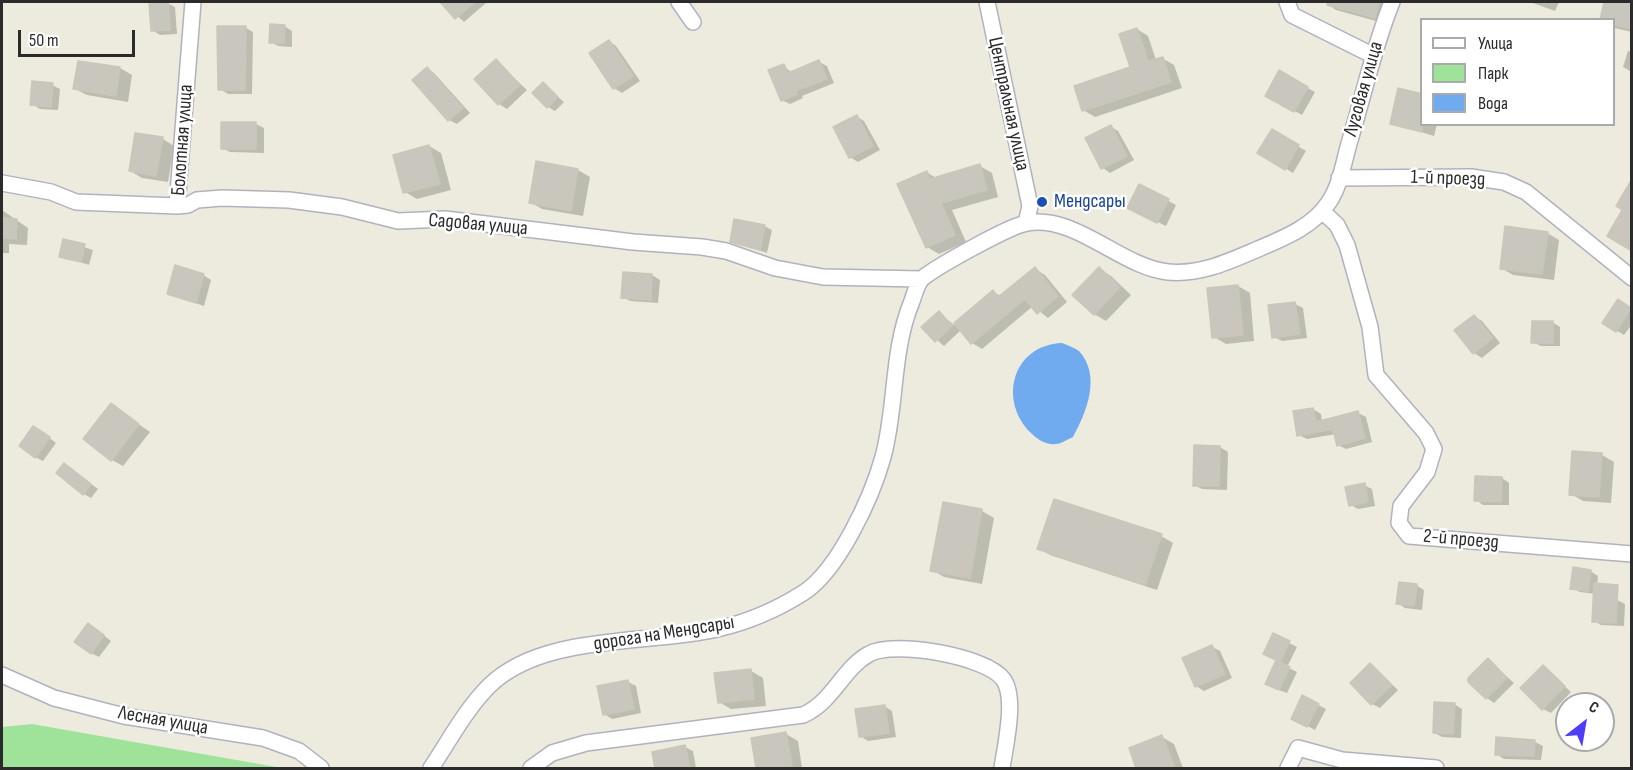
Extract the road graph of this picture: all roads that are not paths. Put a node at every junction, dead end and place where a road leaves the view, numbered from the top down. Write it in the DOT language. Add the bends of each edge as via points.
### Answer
graph roads {
  1 [pos="193,2"];
  2 [pos="679,2"];
  3 [pos="987,2"];
  4 [pos="1287,2"];
  5 [pos="1392,2"];
  6 [pos="693,22"];
  7 [pos="1374,56"];
  8 [pos="1339,178"];
  9 [pos="2,183"];
  10 [pos="177,206"];
  11 [pos="1322,211"];
  12 [pos="1026,223"];
  13 [pos="1632,278"];
  14 [pos="921,279"];
  15 [pos="1632,554"];
  16 [pos="2,675"];
  17 [pos="321,768"];
  18 [pos="431,768"];
  19 [pos="531,768"];
  20 [pos="1002,768"];
  21 [pos="1288,768"];
  22 [pos="1436,768"];
  1 -- 10 [label="street, Болотная улица"];
  2 -- 6 [label="street"];
  3 -- 12 [label="street, Центральная улица" via="1030,206"];
  4 -- 7 [label="street" via="1292,15"];
  5 -- 7 [label="street, Луговая улица"];
  7 -- 8 [label="street, Луговая улица"];
  8 -- 11 [label="street, Луговая улица"];
  8 -- 13 [label="street, 1-й проезд" via="1471,177 1504,182 1526,192"];
  9 -- 10 [label="street, Садовая улица" via="51,192 76,202"];
  10 -- 14 [label="street, Садовая улица" via="222,198 289,200 342,207 398,221 445,219 702,247 823,277"];
  11 -- 12 [label="street" via="1282,239 1214,267 1185,273 1151,269 1089,237 1052,224"];
  11 -- 15 [label="street, 2-й проезд" via="1337,225 1347,244 1370,327 1376,375 1426,433 1434,449 1427,472 1401,506 1399,523 1409,536"];
  12 -- 14 [label="street"];
  14 -- 18 [label="street, дорога на Мендсары" via="898,345 883,456 863,510 841,552 809,590 765,615 716,630 558,651 521,663 491,684 468,711"];
  16 -- 17 [label="street, Лесная улица" via="54,698 124,716 263,738 299,751"];
  19 -- 20 [label="street" via="552,753 585,743 803,715 829,697 868,654 882,649 912,649 970,660 1004,679 1010,710"];
  21 -- 22 [label="street" via="1298,748 1342,760"];
}
